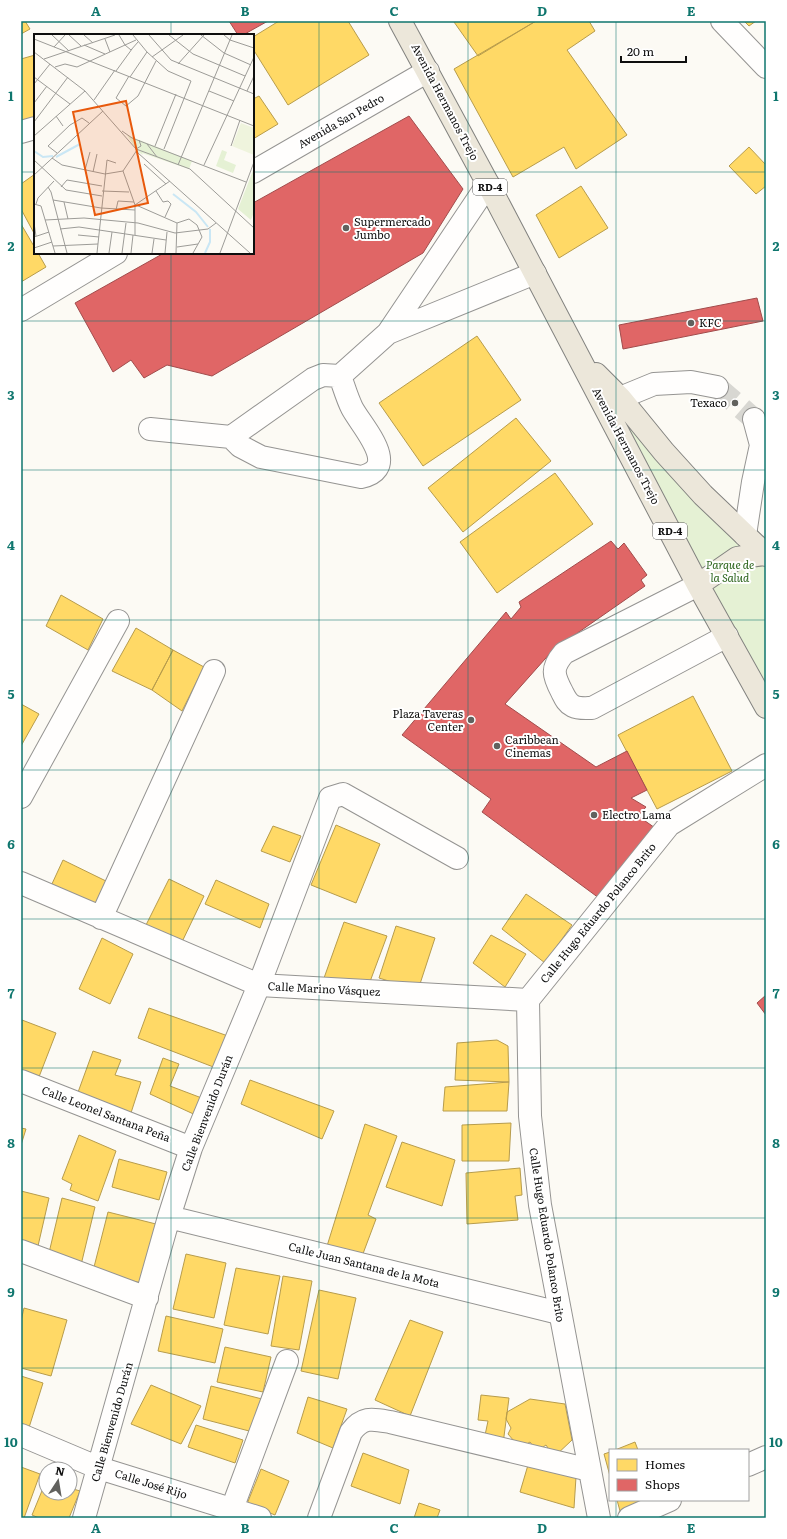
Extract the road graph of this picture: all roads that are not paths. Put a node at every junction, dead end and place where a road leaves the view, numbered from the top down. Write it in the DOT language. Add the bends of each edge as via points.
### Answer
graph roads {
  1 [pos="400,21"];
  2 [pos="722,21"];
  3 [pos="766,67"];
  4 [pos="428,71"];
  5 [pos="34,128"];
  6 [pos="21,132"];
  7 [pos="254,171"];
  8 [pos="488,184"];
  9 [pos="114,254"];
  10 [pos="535,273"];
  11 [pos="21,310"];
  12 [pos="388,333"];
  13 [pos="578,354"];
  14 [pos="340,376"];
  15 [pos="717,387"];
  16 [pos="620,398"];
  17 [pos="754,419"];
  18 [pos="150,429"];
  19 [pos="231,437"];
  20 [pos="763,443"];
  21 [pos="745,535"];
  22 [pos="765,554"];
  23 [pos="698,585"];
  24 [pos="118,621"];
  25 [pos="726,636"];
  26 [pos="214,671"];
  27 [pos="766,707"];
  28 [pos="766,765"];
  29 [pos="21,797"];
  30 [pos="457,858"];
  31 [pos="21,883"];
  32 [pos="101,918"];
  33 [pos="259,985"];
  34 [pos="528,1000"];
  35 [pos="21,1081"];
  36 [pos="191,1148"];
  37 [pos="169,1217"];
  38 [pos="21,1251"];
  39 [pos="147,1298"];
  40 [pos="559,1313"];
  41 [pos="287,1361"];
  42 [pos="21,1435"];
  43 [pos="766,1457"];
  44 [pos="749,1465"];
  45 [pos="99,1468"];
  46 [pos="590,1470"];
  47 [pos="668,1501"];
  48 [pos="232,1509"];
  49 [pos="84,1518"];
  50 [pos="260,1518"];
  51 [pos="319,1518"];
  52 [pos="599,1518"];
  53 [pos="629,1518"];
  1 -- 4 [label="main road, Avenida Hermanos Trejo / RD-4"];
  2 -- 3 [label="street"];
  4 -- 7 [label="street, Avenida San Pedro"];
  4 -- 8 [label="main road, Avenida Hermanos Trejo / RD-4"];
  5 -- 6 [label="street"];
  8 -- 10 [label="main road, Avenida Hermanos Trejo / RD-4"];
  8 -- 12 [label="street"];
  9 -- 11 [label="street"];
  10 -- 12 [label="street"];
  10 -- 13 [label="main road, Avenida Hermanos Trejo / RD-4"];
  12 -- 14 [label="street"];
  13 -- 16 [label="main road, Avenida Hermanos Trejo / RD-4"];
  13 -- 23 [label="main road, Avenida Hermanos Trejo / RD-4"];
  14 -- 19 [label="street" via="323,375 313,379"];
  14 -- 19 [label="street" via="352,408 378,450 379,461 372,475 361,478 261,457 240,446"];
  15 -- 16 [label="street" via="691,382 654,384"];
  16 -- 21 [label="main road, Avenida Hermanos Trejo / RD-4" via="664,452"];
  17 -- 20 [label="street"];
  18 -- 19 [label="street"];
  20 -- 21 [label="street" via="753,482"];
  21 -- 22 [label="main road, Avenida Hermanos Trejo / RD-4"];
  22 -- 23 [label="main road" via="737,558"];
  23 -- 25 [label="main road, Avenida Hermanos Trejo / RD-4"];
  23 -- 25 [label="street" via="564,653 557,661 554,671 568,703 581,709 592,708"];
  24 -- 29 [label="street"];
  25 -- 27 [label="main road, Avenida Hermanos Trejo / RD-4"];
  26 -- 32 [label="street"];
  28 -- 34 [label="street, Calle Hugo Eduardo Polanco Brito" via="669,825"];
  30 -- 33 [label="street, Calle Bienvenido Durán" via="343,794 330,798"];
  31 -- 32 [label="street, Calle Marino Vásquez"];
  32 -- 33 [label="street, Calle Marino Vásquez"];
  33 -- 34 [label="street, Calle Marino Vásquez"];
  33 -- 36 [label="street, Calle Bienvenido Durán"];
  34 -- 40 [label="street, Calle Hugo Eduardo Polanco Brito" via="530,1124 540,1205"];
  35 -- 36 [label="street, Calle Leonel Santana Peña"];
  36 -- 37 [label="street, Calle Bienvenido Durán"];
  37 -- 39 [label="street, Calle Bienvenido Durán"];
  37 -- 40 [label="street, Calle Juan Santana de la Mota"];
  38 -- 39 [label="street"];
  39 -- 45 [label="street, Calle Bienvenido Durán"];
  40 -- 46 [label="street, Calle Hugo Eduardo Polanco Brito"];
  41 -- 48 [label="street"];
  42 -- 45 [label="street, Calle José Rijo"];
  43 -- 44 [label="street"];
  45 -- 48 [label="street, Calle José Rijo"];
  45 -- 49 [label="street, Calle Bienvenido Durán"];
  46 -- 51 [label="street" via="390,1422 363,1420 351,1432"];
  46 -- 52 [label="street, Calle Hugo Eduardo Polanco Brito"];
  47 -- 53 [label="street"];
  48 -- 50 [label="street, Calle José Rijo"];
}
